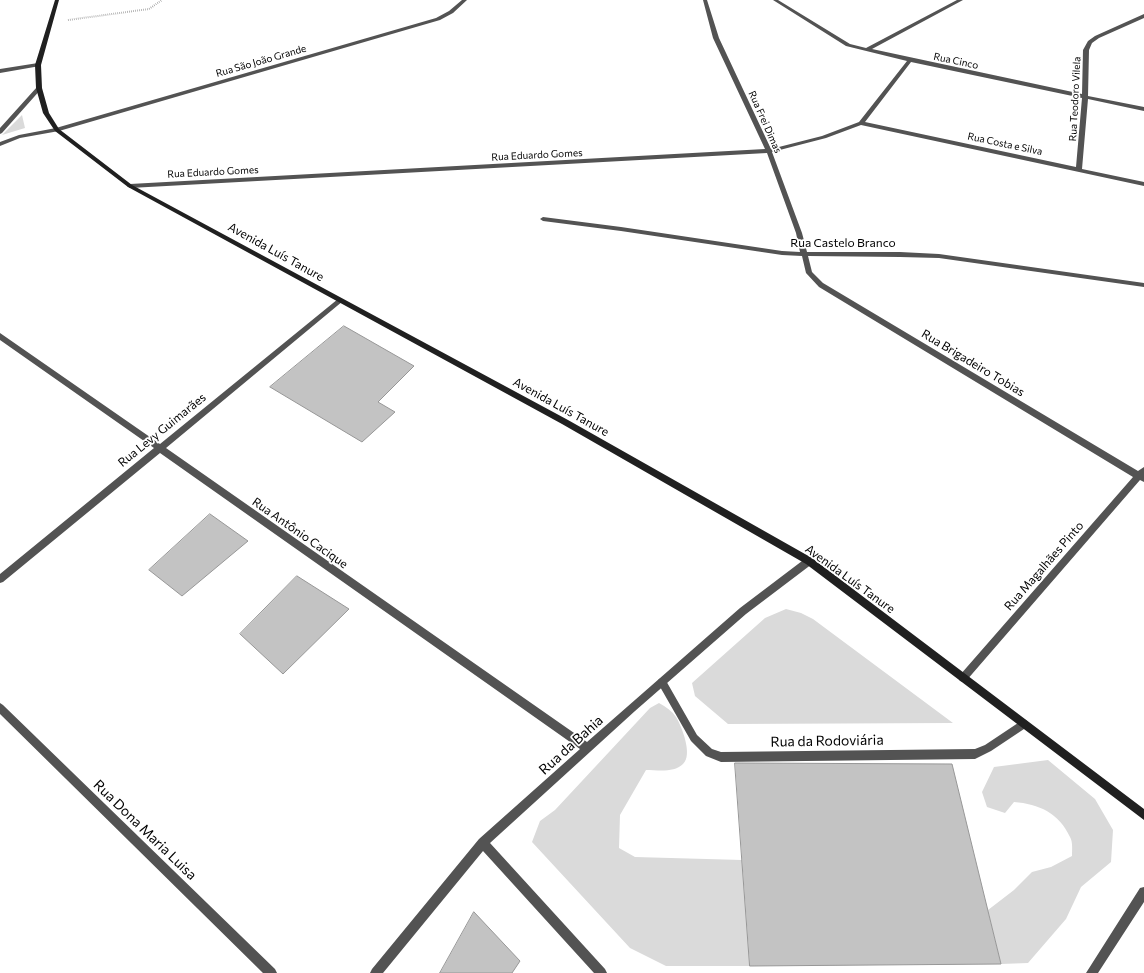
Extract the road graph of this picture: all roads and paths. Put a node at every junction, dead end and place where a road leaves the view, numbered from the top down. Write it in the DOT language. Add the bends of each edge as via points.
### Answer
graph roads {
  1 [pos="57,0"];
  2 [pos="162,0"];
  3 [pos="466,0"];
  4 [pos="705,0"];
  5 [pos="775,0"];
  6 [pos="961,0"];
  7 [pos="1144,16"];
  8 [pos="50,22"];
  9 [pos="866,50"];
  10 [pos="910,60"];
  11 [pos="38,65"];
  12 [pos="0,71"];
  13 [pos="39,88"];
  14 [pos="1085,98"];
  15 [pos="1144,109"];
  16 [pos="862,123"];
  17 [pos="57,130"];
  18 [pos="0,132"];
  19 [pos="0,144"];
  20 [pos="769,150"];
  21 [pos="1079,170"];
  22 [pos="1144,184"];
  23 [pos="130,186"];
  24 [pos="543,220"];
  25 [pos="803,255"];
  26 [pos="1144,285"];
  27 [pos="340,301"];
  28 [pos="0,336"];
  29 [pos="159,448"];
  30 [pos="1142,475"];
  31 [pos="809,561"];
  32 [pos="0,579"];
  33 [pos="963,678"];
  34 [pos="662,682"];
  35 [pos="0,708"];
  36 [pos="1024,724"];
  37 [pos="587,748"];
  38 [pos="1144,815"];
  39 [pos="483,843"];
  40 [pos="1144,892"];
  41 [pos="271,973"];
  42 [pos="376,973"];
  43 [pos="601,973"];
  44 [pos="1092,973"];
  1 -- 8 [label="main road, Avenida Luís Tanure"];
  2 -- 8 [label="path" via="148,10"];
  3 -- 17 [label="street, Rua São João Grande" via="438,19"];
  4 -- 20 [label="street, Rua Frei Dimas" via="716,38"];
  5 -- 9 [label="street, Rua Cinco" via="848,44"];
  6 -- 9 [label="street"];
  7 -- 14 [label="street, Rua Teodoro Vilela" via="1090,42 1086,50"];
  8 -- 11 [label="main road, Avenida Luís Tanure"];
  9 -- 10 [label="street, Rua Cinco"];
  10 -- 14 [label="street, Rua Cinco"];
  10 -- 16 [label="street"];
  11 -- 12 [label="street"];
  11 -- 13 [label="main road, Avenida Luís Tanure"];
  13 -- 17 [label="main road, Avenida Luís Tanure" via="46,113"];
  13 -- 18 [label="street"];
  14 -- 15 [label="street, Rua Cinco"];
  14 -- 21 [label="street, Rua Teodoro Vilela"];
  16 -- 20 [label="street, Rua Eduardo Gomes" via="824,137"];
  16 -- 21 [label="street, Rua Costa e Silva"];
  17 -- 19 [label="street, Rua São João Grande"];
  17 -- 23 [label="main road, Avenida Luís Tanure"];
  20 -- 23 [label="street, Rua Eduardo Gomes"];
  20 -- 25 [label="street, Rua Frei Dimas" via="799,233"];
  21 -- 22 [label="street, Rua Costa e Silva"];
  23 -- 27 [label="main road, Avenida Luís Tanure"];
  24 -- 25 [label="street, Rua Castelo Branco"];
  25 -- 26 [label="street, Rua Castelo Branco" via="939,256"];
  25 -- 30 [label="street, Rua Brigadeiro Tobias" via="809,273 821,284"];
  27 -- 29 [label="street, Rua Levy Guimarães"];
  27 -- 31 [label="main road, Avenida Luís Tanure" via="565,422"];
  28 -- 29 [label="street, Rua Antônio Cacique"];
  29 -- 32 [label="street, Rua Levy Guimarães"];
  29 -- 37 [label="street, Rua Antônio Cacique"];
  30 -- 33 [label="street, Rua Magalhães Pinto"];
  31 -- 33 [label="main road, Avenida Luís Tanure"];
  31 -- 34 [label="street, Rua da Bahia" via="744,611"];
  33 -- 36 [label="main road, Avenida Luís Tanure"];
  34 -- 36 [label="street, Rua da Rodoviária" via="694,738 709,753 721,756 975,754"];
  34 -- 37 [label="street, Rua da Bahia"];
  35 -- 41 [label="street, Rua Dona Maria Luisa"];
  36 -- 38 [label="main road, Avenida Luís Tanure"];
  37 -- 39 [label="street, Rua da Bahia"];
  39 -- 42 [label="street, Rua da Bahia"];
  39 -- 43 [label="street"];
  40 -- 44 [label="street"];
}
